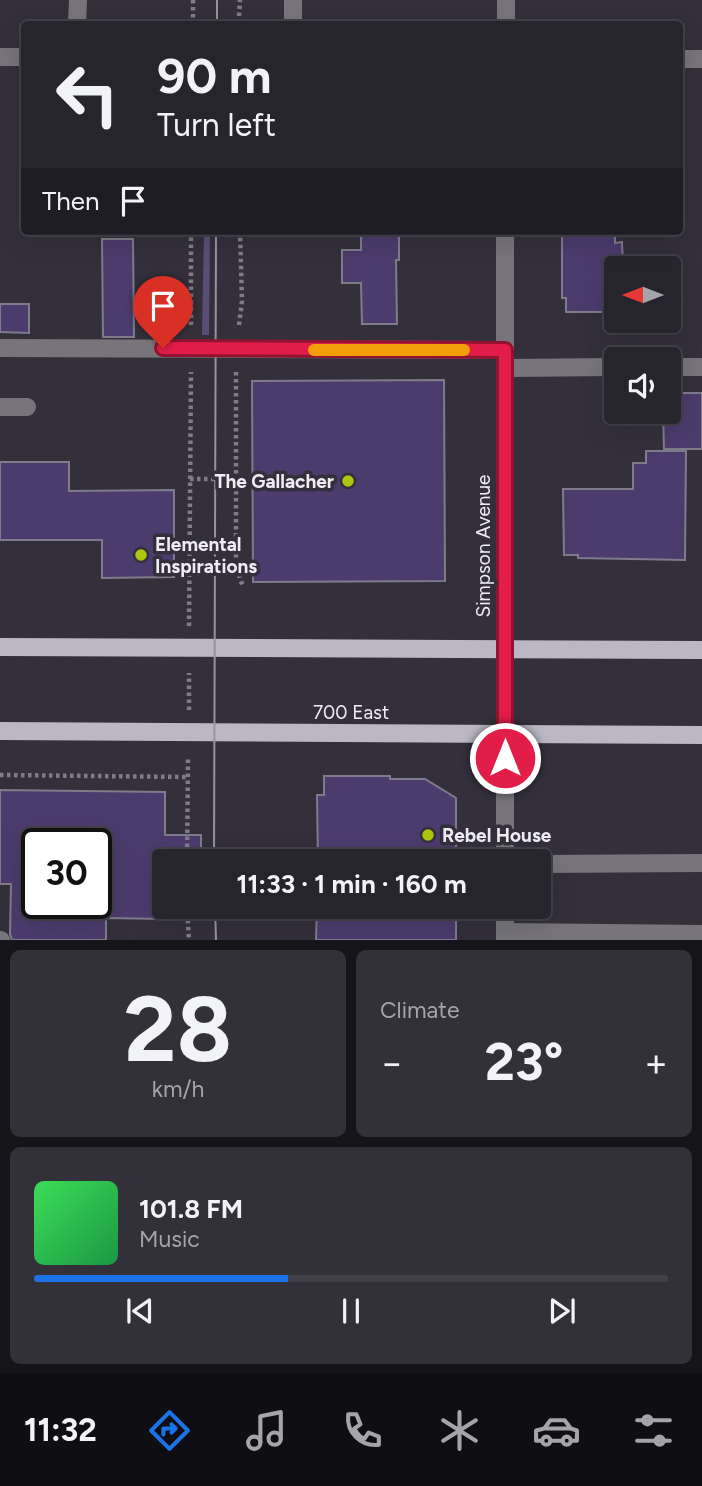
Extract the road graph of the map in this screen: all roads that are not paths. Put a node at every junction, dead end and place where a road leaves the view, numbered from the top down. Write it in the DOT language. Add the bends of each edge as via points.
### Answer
graph roads {
  1 [pos="78,0"];
  2 [pos="293,0"];
  3 [pos="506,0"];
  4 [pos="77,21"];
  5 [pos="293,21"];
  6 [pos="506,21"];
  7 [pos="0,57"];
  8 [pos="21,57"];
  9 [pos="683,59"];
  10 [pos="702,59"];
  11 [pos="505,235"];
  12 [pos="0,348"];
  13 [pos="505,359"];
  14 [pos="604,367"];
  15 [pos="681,367"];
  16 [pos="702,367"];
  17 [pos="0,407"];
  18 [pos="27,407"];
  19 [pos="0,648"];
  20 [pos="504,649"];
  21 [pos="702,650"];
  22 [pos="0,731"];
  23 [pos="505,734"];
  24 [pos="702,734"];
  25 [pos="505,849"];
  26 [pos="702,863"];
  27 [pos="551,864"];
  28 [pos="702,934"];
  29 [pos="505,936"];
  1 -- 4 [label="street"];
  2 -- 5 [label="street"];
  3 -- 6 [label="street"];
  7 -- 8 [label="street"];
  9 -- 10 [label="street"];
  11 -- 13 [label="street, Simpson Avenue"];
  12 -- 13 [label="street" via="191,348"];
  13 -- 14 [label="street"];
  13 -- 20 [label="street, Simpson Avenue"];
  15 -- 16 [label="street"];
  17 -- 18 [label="street"];
  19 -- 20 [label="main road"];
  20 -- 21 [label="main road"];
  20 -- 23 [label="street, Simpson Avenue"];
  22 -- 23 [label="main road, 700 East"];
  23 -- 24 [label="main road, 700 East"];
  23 -- 25 [label="street, Simpson Avenue"];
  26 -- 27 [label="street"];
  28 -- 29 [label="street"];
}
